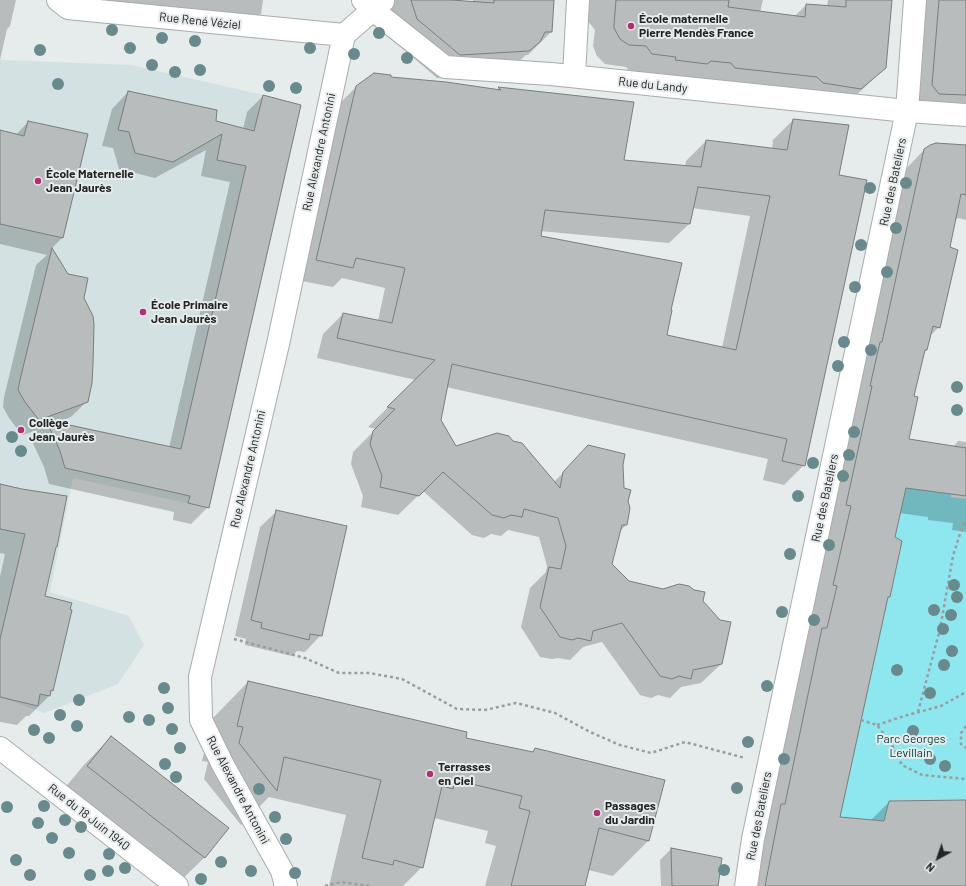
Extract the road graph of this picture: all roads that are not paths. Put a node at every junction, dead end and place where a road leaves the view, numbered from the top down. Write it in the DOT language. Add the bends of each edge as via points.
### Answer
graph roads {
  1 [pos="58,0"];
  2 [pos="578,0"];
  3 [pos="916,0"];
  4 [pos="373,3"];
  5 [pos="344,35"];
  6 [pos="574,76"];
  7 [pos="907,111"];
  8 [pos="966,115"];
  9 [pos="0,748"];
  10 [pos="177,886"];
  11 [pos="286,886"];
  12 [pos="746,886"];
  1 -- 5 [label="street, Rue René Véziel" via="68,8"];
  2 -- 6 [label="street"];
  3 -- 7 [label="street, Rue des Bateliers"];
  4 -- 5 [label="street"];
  4 -- 6 [label="street, Rue du Landy" via="446,66"];
  5 -- 11 [label="street, Rue Alexandre Antonini" via="276,352 200,677 201,720 282,871"];
  6 -- 7 [label="street, Rue du Landy"];
  7 -- 8 [label="street, Rue du Landy"];
  7 -- 12 [label="street, Rue des Bateliers" via="753,839"];
  9 -- 10 [label="street, Rue du 18 Juin 1940"];
}
